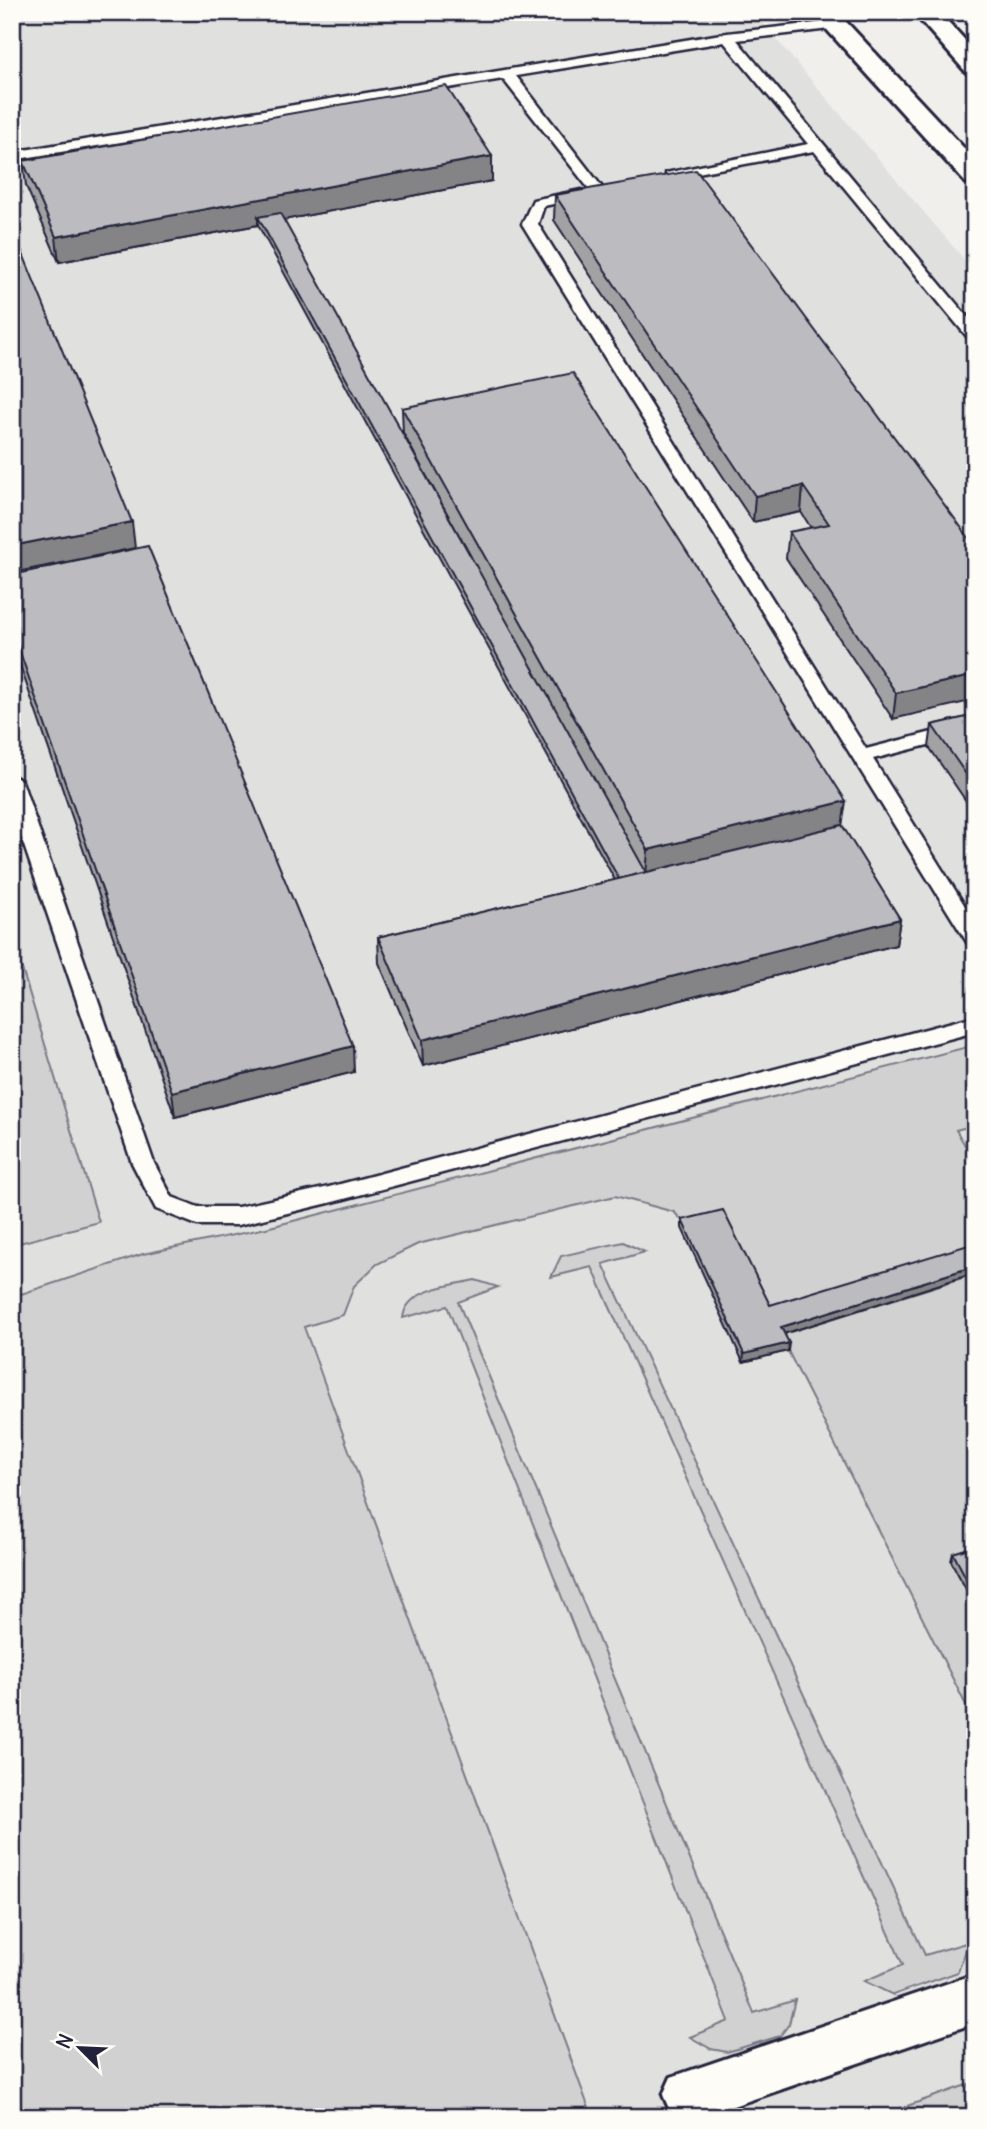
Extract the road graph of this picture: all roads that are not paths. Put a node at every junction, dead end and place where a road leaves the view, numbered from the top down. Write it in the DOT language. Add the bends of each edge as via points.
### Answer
graph roads {
  1 [pos="925,12"];
  2 [pos="828,18"];
  3 [pos="727,37"];
  4 [pos="975,66"];
  5 [pos="506,73"];
  6 [pos="817,146"];
  7 [pos="12,156"];
  8 [pos="975,176"];
  9 [pos="653,180"];
  10 [pos="975,337"];
  11 [pos="975,727"];
  12 [pos="862,756"];
  13 [pos="12,782"];
  14 [pos="975,939"];
  15 [pos="975,1024"];
  16 [pos="975,1998"];
  17 [pos="689,2095"];
  1 -- 4 [label="street"];
  2 -- 3 [label="lane"];
  2 -- 8 [label="street"];
  3 -- 5 [label="lane"];
  3 -- 6 [label="lane"];
  5 -- 7 [label="lane"];
  5 -- 12 [label="lane" via="605,190 538,203 530,224"];
  6 -- 9 [label="lane"];
  6 -- 10 [label="lane"];
  11 -- 12 [label="lane"];
  12 -- 14 [label="lane"];
  13 -- 15 [label="lane" via="143,1163 164,1203 197,1216 238,1216 329,1195"];
  16 -- 17 [label="street"];
}
